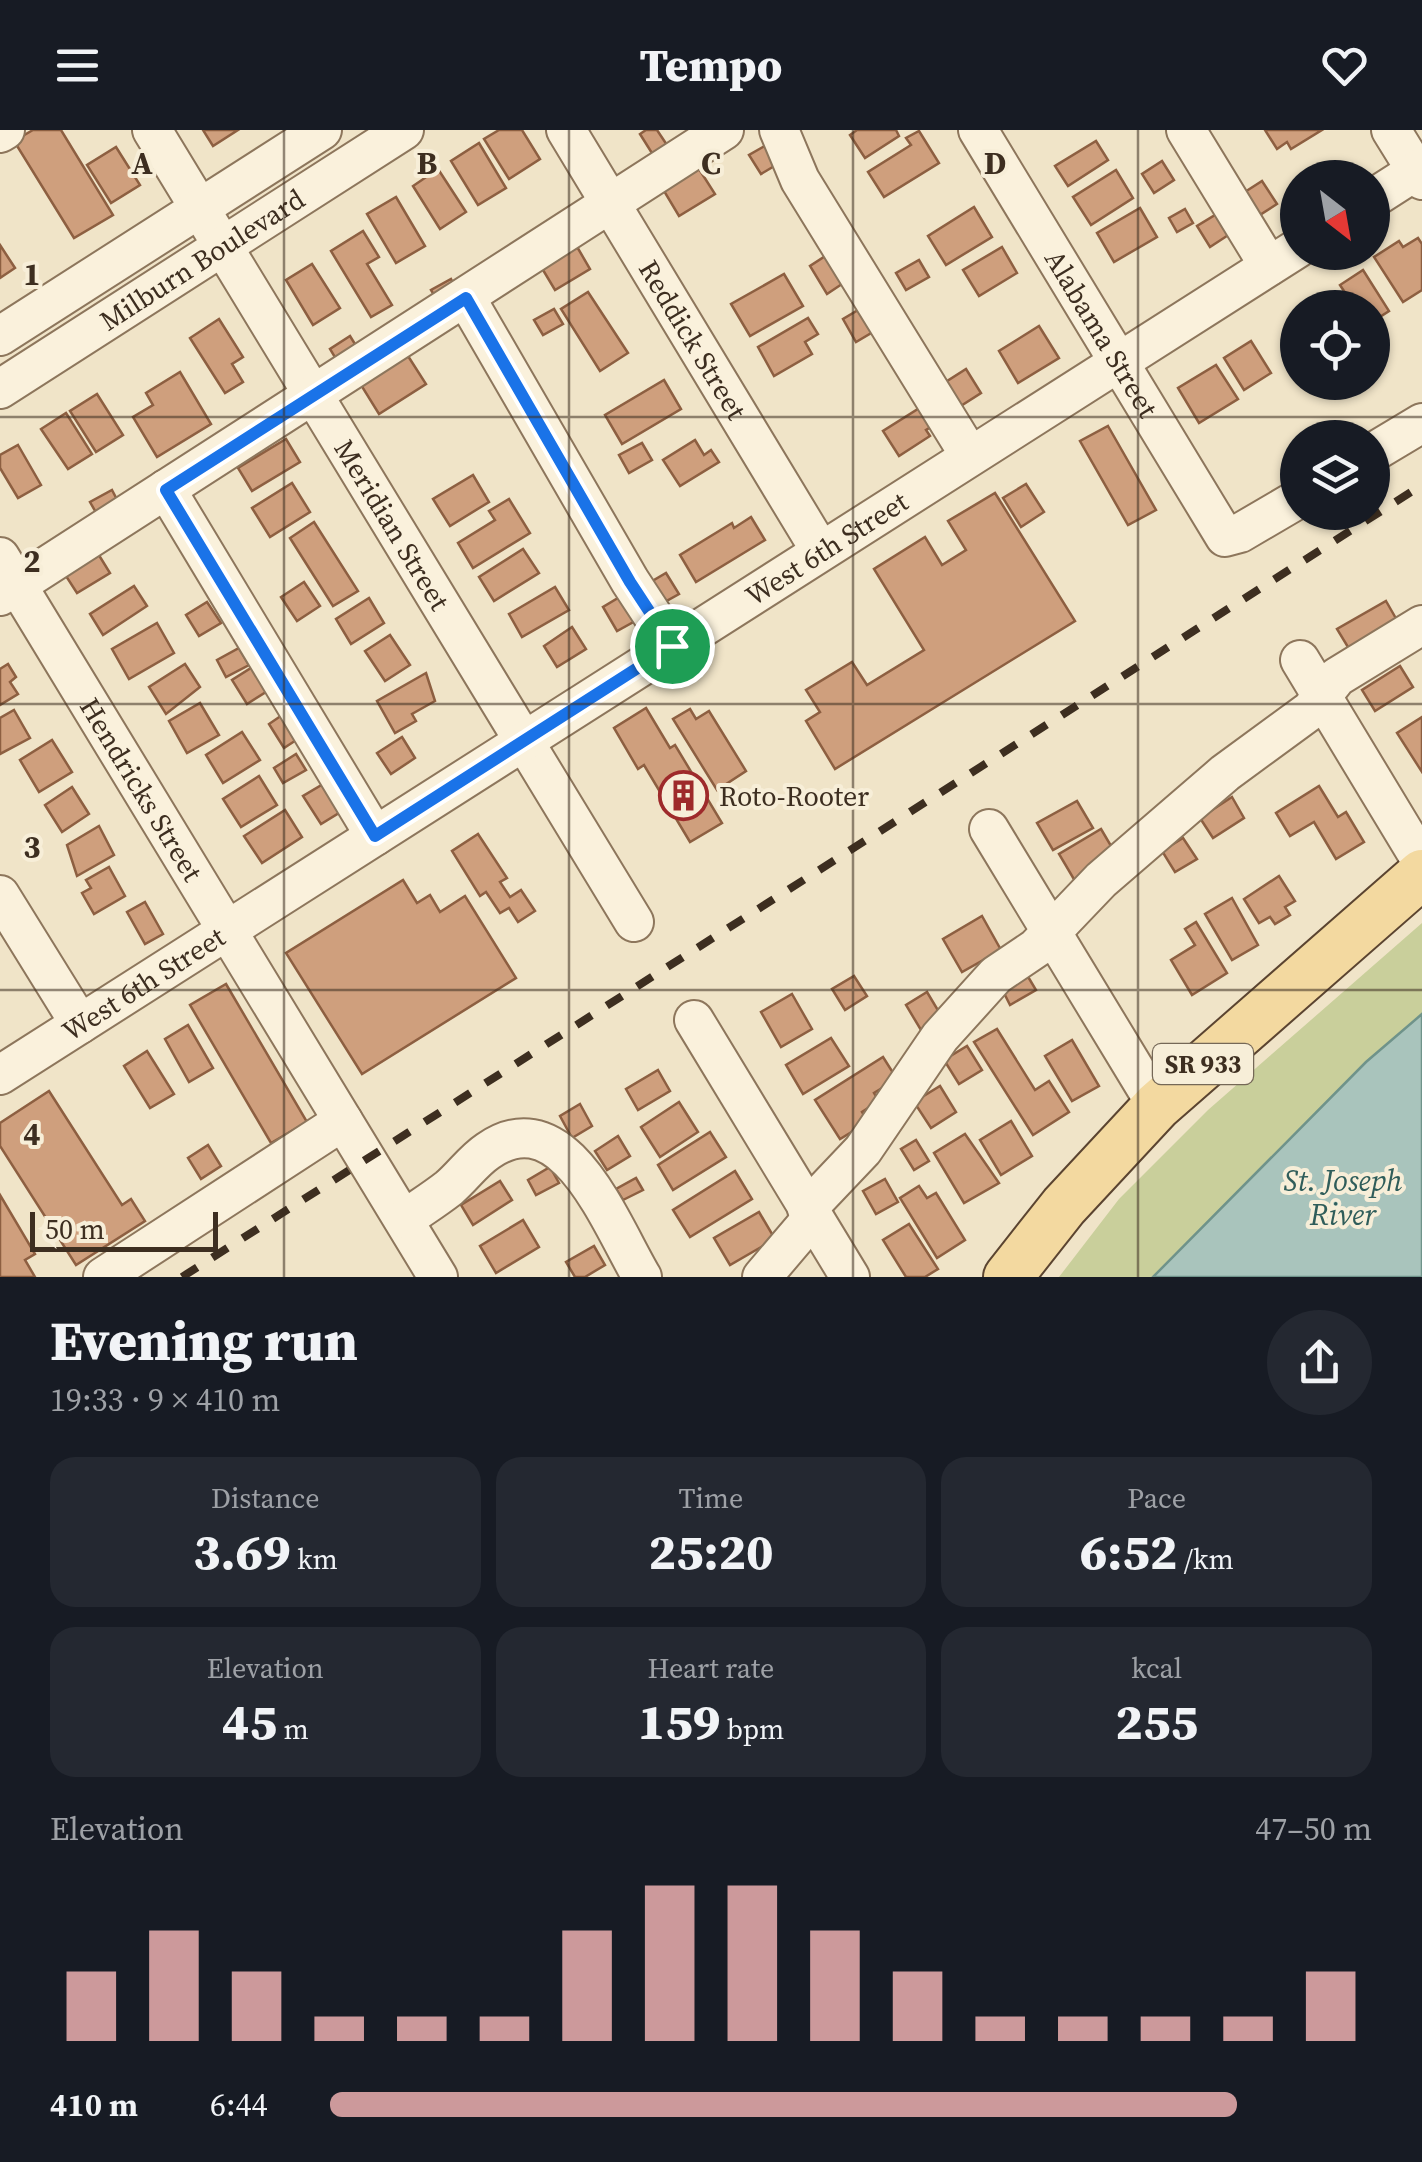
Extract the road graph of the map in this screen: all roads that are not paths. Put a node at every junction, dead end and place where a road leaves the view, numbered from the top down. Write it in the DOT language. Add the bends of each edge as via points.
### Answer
graph roads {
  1 [pos="152,130"];
  2 [pos="322,130"];
  3 [pos="404,130"];
  4 [pos="566,130"];
  5 [pos="724,130"];
  6 [pos="779,130"];
  7 [pos="978,130"];
  8 [pos="1186,130"];
  9 [pos="1391,130"];
  10 [pos="1420,173"];
  11 [pos="1390,189"];
  12 [pos="610,202"];
  13 [pos="199,208"];
  14 [pos="222,247"];
  15 [pos="1280,252"];
  16 [pos="1280,260"];
  17 [pos="466,298"];
  18 [pos="0,336"];
  19 [pos="1118,362"];
  20 [pos="0,389"];
  21 [pos="314,396"];
  22 [pos="1422,424"];
  23 [pos="1390,443"];
  24 [pos="970,456"];
  25 [pos="166,490"];
  26 [pos="1280,509"];
  27 [pos="820,550"];
  28 [pos="6,579"];
  29 [pos="1422,624"];
  30 [pos="672,646"];
  31 [pos="1300,660"];
  32 [pos="1322,698"];
  33 [pos="524,739"];
  34 [pos="989,829"];
  35 [pos="375,836"];
  36 [pos="1422,862"];
  37 [pos="1422,874"];
  38 [pos="0,896"];
  39 [pos="634,922"];
  40 [pos="227,930"];
  41 [pos="1052,930"];
  42 [pos="694,1020"];
  43 [pos="80,1024"];
  44 [pos="0,1075"];
  45 [pos="1157,1106"];
  46 [pos="343,1121"];
  47 [pos="810,1213"];
  48 [pos="405,1220"];
  49 [pos="104,1277"];
  50 [pos="438,1277"];
  51 [pos="642,1277"];
  52 [pos="762,1277"];
  53 [pos="850,1277"];
  54 [pos="1008,1277"];
  1 -- 13 [label="street, Meridian Street"];
  2 -- 13 [label="street, Milburn Boulevard"];
  3 -- 14 [label="street, Milburn Boulevard"];
  4 -- 12 [label="street, Reddick Street"];
  5 -- 12 [label="street"];
  6 -- 24 [label="street" via="800,180"];
  7 -- 19 [label="street, Alabama Street"];
  8 -- 15 [label="street"];
  9 -- 10 [label="street"];
  10 -- 11 [label="street"];
  12 -- 17 [label="street"];
  12 -- 27 [label="street, Reddick Street"];
  13 -- 14 [label="street, Meridian Street"];
  13 -- 18 [label="street, Milburn Boulevard"];
  14 -- 20 [label="street, Milburn Boulevard"];
  14 -- 21 [label="street, Meridian Street"];
  16 -- 19 [label="street, West 6th Street"];
  17 -- 21 [label="street"];
  17 -- 30 [label="street"];
  19 -- 24 [label="street, West 6th Street"];
  19 -- 26 [label="street, Alabama Street" via="1225,537"];
  21 -- 25 [label="street"];
  21 -- 33 [label="street, Meridian Street"];
  22 -- 23 [label="street"];
  24 -- 27 [label="street, West 6th Street"];
  25 -- 28 [label="street"];
  25 -- 35 [label="street"];
  27 -- 30 [label="street, West 6th Street"];
  28 -- 40 [label="street, Hendricks Street"];
  29 -- 32 [label="street" via="1336,678"];
  30 -- 33 [label="street, West 6th Street"];
  31 -- 32 [label="street"];
  32 -- 36 [label="street"];
  32 -- 41 [label="street" via="1224,773"];
  33 -- 35 [label="street, West 6th Street"];
  33 -- 39 [label="street, Meridian Street"];
  34 -- 41 [label="street"];
  35 -- 40 [label="street, West 6th Street"];
  37 -- 45 [label="main road, SR 933"];
  38 -- 43 [label="street"];
  40 -- 43 [label="street, West 6th Street"];
  40 -- 46 [label="street, Hendricks Street"];
  41 -- 45 [label="street"];
  41 -- 47 [label="street" via="973,997 883,1125"];
  42 -- 47 [label="street"];
  43 -- 44 [label="street, West 6th Street"];
  45 -- 54 [label="main road, SR 933"];
  46 -- 48 [label="street, Hendricks Street"];
  46 -- 49 [label="street"];
  47 -- 52 [label="street"];
  47 -- 53 [label="street"];
  48 -- 50 [label="street, Hendricks Street"];
  48 -- 51 [label="street" via="490,1148 513,1137 542,1137 577,1169"];
}
